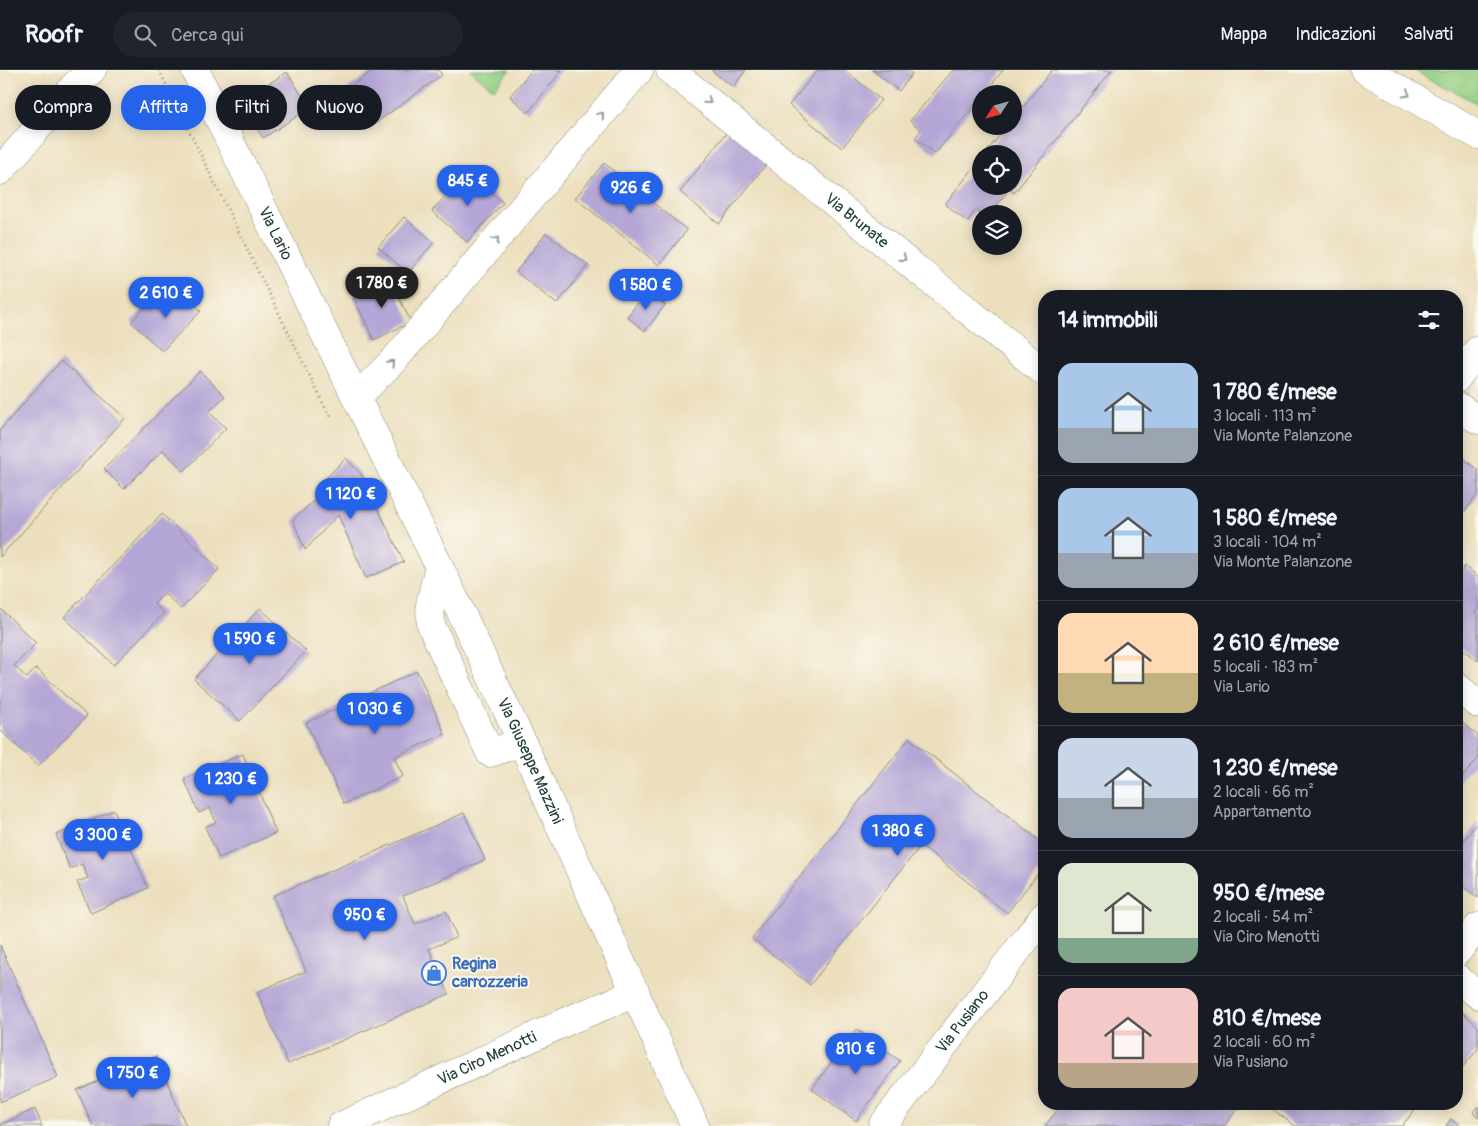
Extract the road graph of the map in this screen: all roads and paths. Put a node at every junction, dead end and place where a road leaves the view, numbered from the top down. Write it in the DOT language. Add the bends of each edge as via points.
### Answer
graph roads {
  1 [pos="92,70"];
  2 [pos="194,70"];
  3 [pos="639,70"];
  4 [pos="670,70"];
  5 [pos="1364,70"];
  6 [pos="1478,135"];
  7 [pos="0,172"];
  8 [pos="1478,350"];
  9 [pos="1038,367"];
  10 [pos="1463,370"];
  11 [pos="356,398"];
  12 [pos="1463,410"];
  13 [pos="1478,420"];
  14 [pos="1463,692"];
  15 [pos="1478,704"];
  16 [pos="1038,924"];
  17 [pos="1478,927"];
  18 [pos="1463,945"];
  19 [pos="1463,983"];
  20 [pos="636,993"];
  21 [pos="1478,995"];
  22 [pos="341,1126"];
  23 [pos="695,1126"];
  24 [pos="882,1126"];
  1 -- 7 [label="street"];
  2 -- 11 [label="street, Via Lario"];
  11 -- 3 [label="street, one-way" via="395,359"];
  4 -- 9 [label="street, Via Brunate, one-way"];
  5 -- 6 [label="street, one-way"];
  8 -- 10 [label="street"];
  11 -- 20 [label="street, Via Giuseppe Mazzini" via="522,742"];
  12 -- 13 [label="street"];
  14 -- 15 [label="street"];
  16 -- 24 [label="street, Via Pusiano"];
  17 -- 18 [label="street"];
  19 -- 21 [label="street"];
  20 -- 22 [label="street, Via Ciro Menotti"];
  20 -- 23 [label="street, Via Giuseppe Mazzini"];
}
